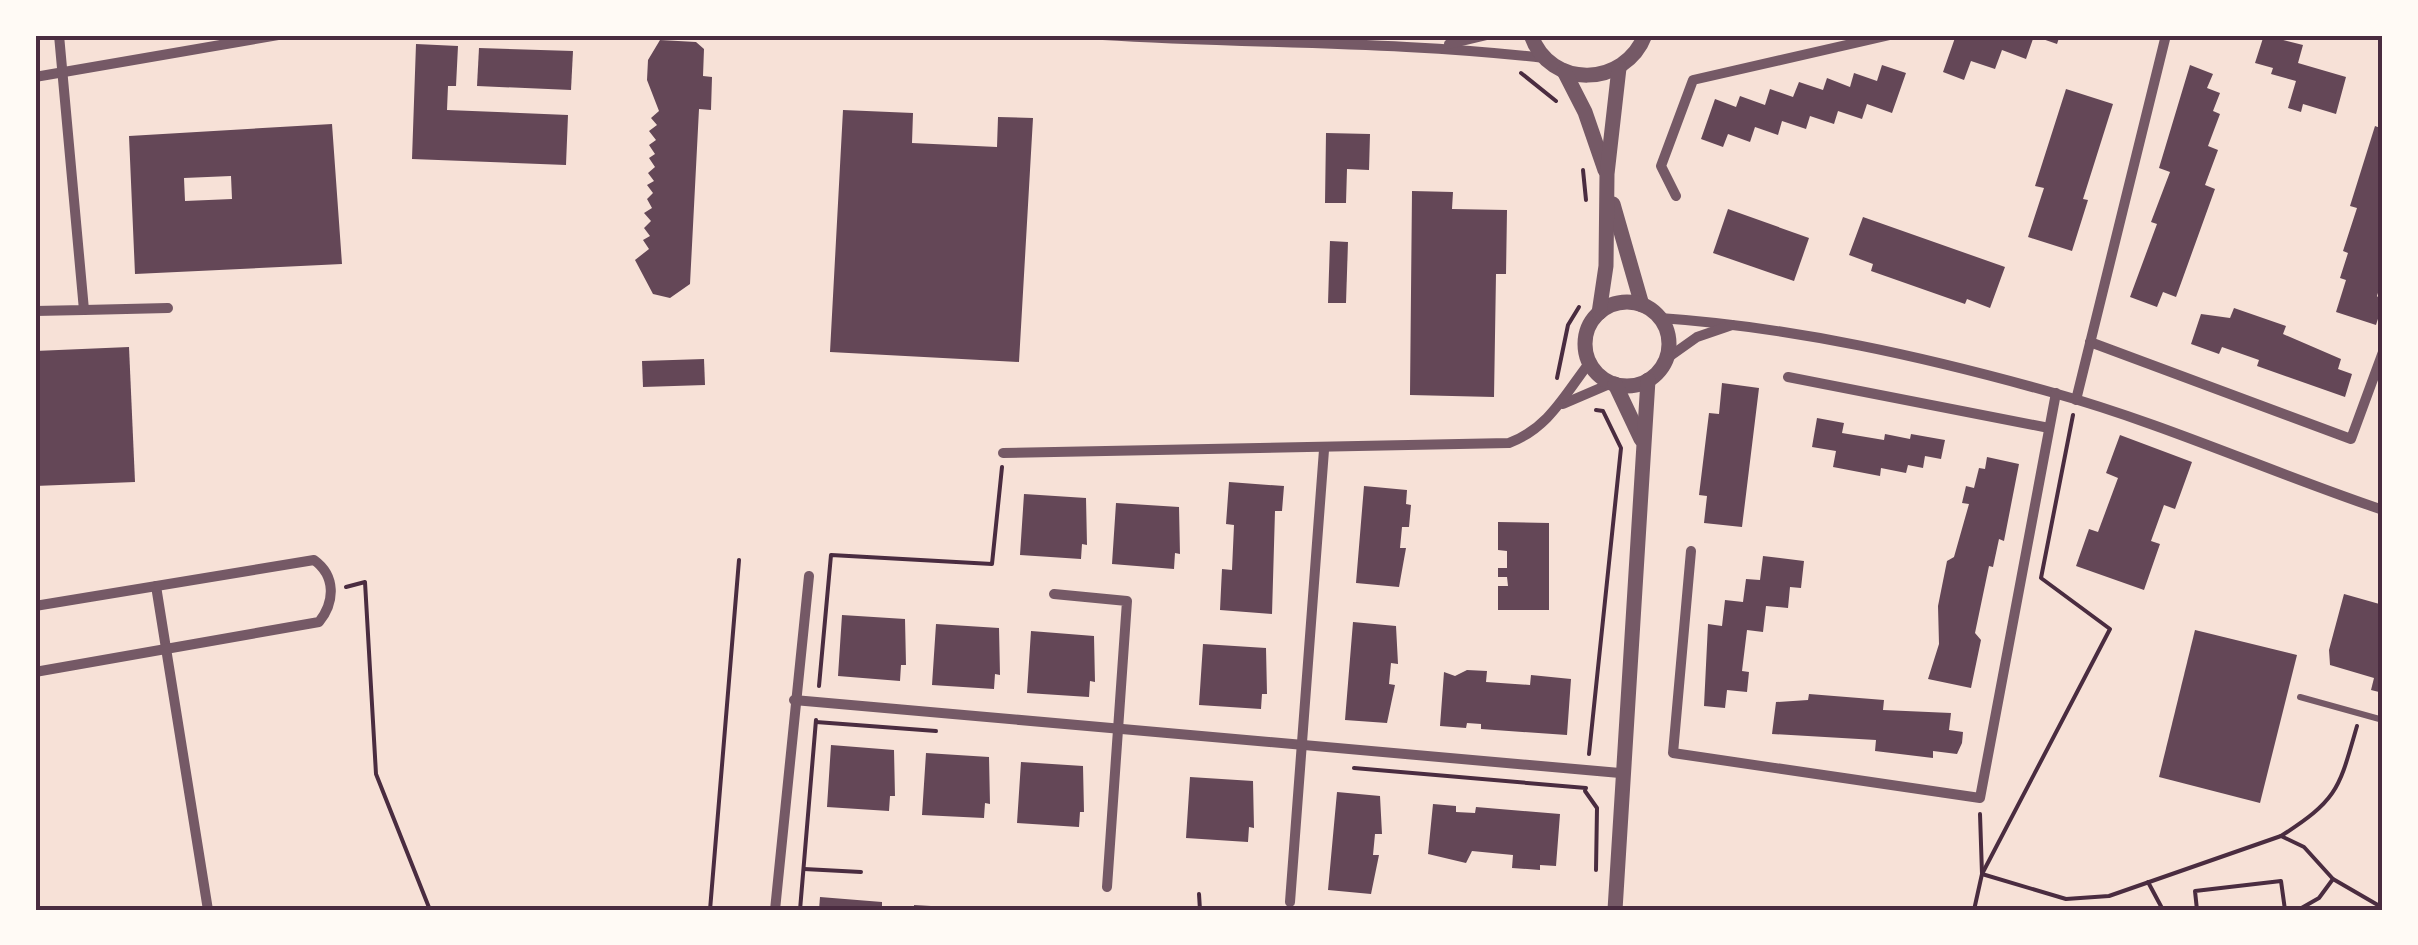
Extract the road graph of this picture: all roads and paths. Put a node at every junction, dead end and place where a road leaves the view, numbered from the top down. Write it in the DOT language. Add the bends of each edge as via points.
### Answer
graph roads {
  1 [pos="59,35"];
  2 [pos="278,35"];
  3 [pos="1103,35"];
  4 [pos="1487,35"];
  5 [pos="1531,35"];
  6 [pos="1645,35"];
  7 [pos="1890,35"];
  8 [pos="2166,35"];
  9 [pos="1127,36"];
  10 [pos="1436,46"];
  11 [pos="1544,58"];
  12 [pos="1514,68"];
  13 [pos="1619,68"];
  14 [pos="66,72"];
  15 [pos="1564,72"];
  16 [pos="35,77"];
  17 [pos="1560,104"];
  18 [pos="1584,170"];
  19 [pos="1607,180"];
  20 [pos="1676,196"];
  21 [pos="1587,218"];
  22 [pos="1583,298"];
  23 [pos="1642,304"];
  24 [pos="168,308"];
  25 [pos="84,310"];
  26 [pos="35,311"];
  27 [pos="1599,313"];
  28 [pos="1660,318"];
  29 [pos="1738,323"];
  30 [pos="2090,342"];
  31 [pos="2383,352"];
  32 [pos="1666,359"];
  33 [pos="1590,362"];
  34 [pos="1788,377"];
  35 [pos="1648,380"];
  36 [pos="1613,384"];
  37 [pos="2056,393"];
  38 [pos="2076,400"];
  39 [pos="1562,404"];
  40 [pos="2049,428"];
  41 [pos="1644,444"];
  42 [pos="1324,450"];
  43 [pos="1003,453"];
  44 [pos="2383,510"];
  45 [pos="1691,551"];
  46 [pos="738,560"];
  47 [pos="809,576"];
  48 [pos="156,586"];
  49 [pos="332,590"];
  50 [pos="1054,594"];
  51 [pos="35,606"];
  52 [pos="164,648"];
  53 [pos="35,672"];
  54 [pos="2300,697"];
  55 [pos="794,700"];
  56 [pos="818,700"];
  57 [pos="2361,714"];
  58 [pos="2383,720"];
  59 [pos="816,722"];
  60 [pos="1121,726"];
  61 [pos="949,732"];
  62 [pos="1304,742"];
  63 [pos="1340,767"];
  64 [pos="1588,770"];
  65 [pos="1620,773"];
  66 [pos="1586,791"];
  67 [pos="1980,798"];
  68 [pos="2282,836"];
  69 [pos="804,869"];
  70 [pos="861,872"];
  71 [pos="1982,874"];
  72 [pos="1596,876"];
  73 [pos="2332,879"];
  74 [pos="2148,882"];
  75 [pos="1106,887"];
  76 [pos="1199,894"];
  77 [pos="1290,902"];
  78 [pos="2383,908"];
  79 [pos="208,910"];
  80 [pos="430,910"];
  81 [pos="710,910"];
  82 [pos="775,910"];
  83 [pos="800,910"];
  84 [pos="1200,910"];
  85 [pos="1615,910"];
  86 [pos="1974,910"];
  87 [pos="2163,910"];
  88 [pos="2197,910"];
  89 [pos="2284,910"];
  90 [pos="2298,910"];
  1 -- 14 [label="street"];
  2 -- 14 [label="street"];
  3 -- 9 [label="street"];
  4 -- 10 [label="street"];
  5 -- 11 [label="street"];
  6 -- 13 [label="street"];
  7 -- 20 [label="street" via="1693,80 1662,166"];
  8 -- 30 [label="street"];
  9 -- 10 [label="street"];
  10 -- 11 [label="street"];
  11 -- 15 [label="street"];
  12 -- 17 [label="path"];
  13 -- 15 [label="street" via="1582,76"];
  13 -- 19 [label="street"];
  14 -- 16 [label="street"];
  14 -- 25 [label="street"];
  15 -- 19 [label="street"];
  18 -- 21 [label="path"];
  19 -- 23 [label="street"];
  19 -- 27 [label="street"];
  22 -- 39 [label="path" via="1556,373"];
  23 -- 27 [label="street" via="1620,303"];
  23 -- 28 [label="street"];
  24 -- 25 [label="street"];
  25 -- 26 [label="street"];
  27 -- 33 [label="street" via="1587,333"];
  28 -- 29 [label="street"];
  28 -- 32 [label="street" via="1668,338"];
  29 -- 32 [label="street" via="1698,337"];
  29 -- 37 [label="street"];
  30 -- 31 [label="street" via="2351,439"];
  30 -- 38 [label="street"];
  32 -- 35 [label="street"];
  33 -- 36 [label="street"];
  33 -- 39 [label="street"];
  34 -- 40 [label="street"];
  35 -- 36 [label="street"];
  35 -- 41 [label="street"];
  36 -- 39 [label="street"];
  36 -- 41 [label="street"];
  37 -- 38 [label="street"];
  37 -- 40 [label="street"];
  38 -- 44 [label="street"];
  38 -- 71 [label="path" via="2041,578 2110,629"];
  39 -- 42 [label="street" via="1509,443"];
  39 -- 64 [label="path" via="1573,411 1603,411 1621,448"];
  40 -- 67 [label="street"];
  41 -- 65 [label="street"];
  42 -- 43 [label="street"];
  42 -- 62 [label="street"];
  43 -- 56 [label="path" via="992,564 831,555"];
  45 -- 67 [label="street" via="1673,753"];
  46 -- 81 [label="path"];
  47 -- 55 [label="street"];
  48 -- 49 [label="street" via="314,560"];
  48 -- 51 [label="street"];
  48 -- 52 [label="street"];
  49 -- 52 [label="street" via="319,622"];
  49 -- 80 [label="path" via="365,582 376,774"];
  50 -- 60 [label="street" via="1128,601"];
  52 -- 53 [label="street"];
  52 -- 79 [label="street"];
  54 -- 57 [label="lane"];
  55 -- 56 [label="street"];
  55 -- 82 [label="street"];
  56 -- 59 [label="path"];
  56 -- 60 [label="street"];
  57 -- 58 [label="lane"];
  57 -- 68 [label="path" via="2345,776 2312,817"];
  59 -- 61 [label="path"];
  59 -- 69 [label="path"];
  60 -- 62 [label="street"];
  60 -- 75 [label="street"];
  62 -- 64 [label="street"];
  62 -- 77 [label="street"];
  63 -- 66 [label="path"];
  64 -- 65 [label="street"];
  64 -- 66 [label="path"];
  65 -- 85 [label="street"];
  66 -- 72 [label="path" via="1597,808"];
  67 -- 71 [label="path"];
  68 -- 73 [label="path" via="2304,847"];
  68 -- 74 [label="path"];
  69 -- 70 [label="path"];
  69 -- 83 [label="path"];
  71 -- 74 [label="path" via="2066,899 2109,896"];
  71 -- 86 [label="path"];
  73 -- 78 [label="path"];
  73 -- 90 [label="path"];
  74 -- 87 [label="path"];
  76 -- 84 [label="path"];
  88 -- 89 [label="path" via="2195,891 2281,881"];
}
